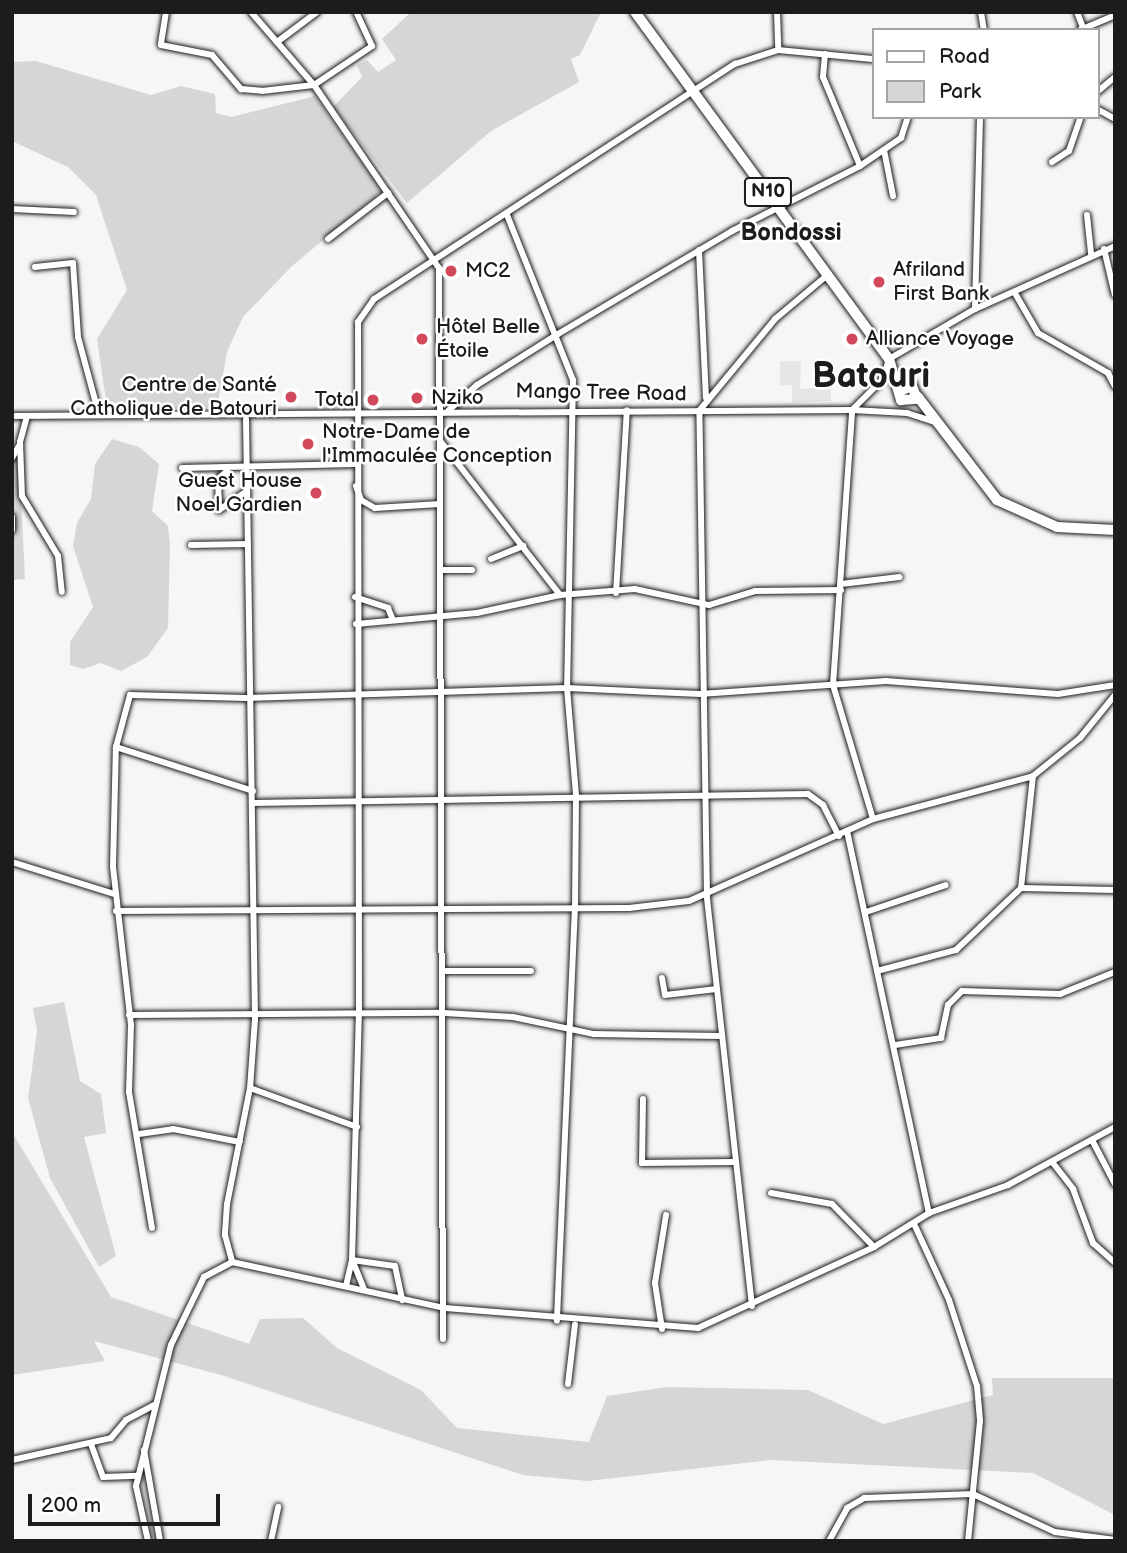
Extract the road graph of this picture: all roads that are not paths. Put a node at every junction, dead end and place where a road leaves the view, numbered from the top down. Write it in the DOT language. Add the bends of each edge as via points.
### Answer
graph roads {
  1 [pos="166,12"];
  2 [pos="251,12"];
  3 [pos="317,12"];
  4 [pos="356,12"];
  5 [pos="778,12"];
  6 [pos="637,15"];
  7 [pos="1115,15"];
  8 [pos="1084,28"];
  9 [pos="277,42"];
  10 [pos="778,50"];
  11 [pos="825,54"];
  12 [pos="872,59"];
  13 [pos="1115,77"];
  14 [pos="314,85"];
  15 [pos="691,89"];
  16 [pos="1099,90"];
  17 [pos="1099,110"];
  18 [pos="907,119"];
  19 [pos="980,119"];
  20 [pos="1080,119"];
  21 [pos="1115,119"];
  22 [pos="884,150"];
  23 [pos="1052,162"];
  24 [pos="860,166"];
  25 [pos="388,193"];
  26 [pos="893,196"];
  27 [pos="778,205"];
  28 [pos="12,209"];
  29 [pos="74,212"];
  30 [pos="507,215"];
  31 [pos="1087,215"];
  32 [pos="327,239"];
  33 [pos="1115,246"];
  34 [pos="1104,249"];
  35 [pos="699,250"];
  36 [pos="1091,254"];
  37 [pos="438,262"];
  38 [pos="35,267"];
  39 [pos="825,277"];
  40 [pos="1016,295"];
  41 [pos="1115,295"];
  42 [pos="975,309"];
  43 [pos="558,334"];
  44 [pos="890,364"];
  45 [pos="1115,386"];
  46 [pos="904,388"];
  47 [pos="918,397"];
  48 [pos="706,398"];
  49 [pos="908,404"];
  50 [pos="574,408"];
  51 [pos="627,410"];
  52 [pos="852,410"];
  53 [pos="448,411"];
  54 [pos="699,411"];
  55 [pos="439,412"];
  56 [pos="357,413"];
  57 [pos="99,415"];
  58 [pos="12,416"];
  59 [pos="27,416"];
  60 [pos="246,419"];
  61 [pos="933,419"];
  62 [pos="440,440"];
  63 [pos="20,442"];
  64 [pos="12,458"];
  65 [pos="355,464"];
  66 [pos="182,467"];
  67 [pos="227,471"];
  68 [pos="249,471"];
  69 [pos="355,483"];
  70 [pos="247,491"];
  71 [pos="440,504"];
  72 [pos="12,517"];
  73 [pos="12,530"];
  74 [pos="1115,530"];
  75 [pos="248,544"];
  76 [pos="191,545"];
  77 [pos="524,546"];
  78 [pos="491,559"];
  79 [pos="440,570"];
  80 [pos="472,570"];
  81 [pos="900,578"];
  82 [pos="841,587"];
  83 [pos="62,592"];
  84 [pos="616,593"];
  85 [pos="573,594"];
  86 [pos="560,595"];
  87 [pos="355,597"];
  88 [pos="702,602"];
  89 [pos="440,617"];
  90 [pos="392,618"];
  91 [pos="355,624"];
  92 [pos="833,685"];
  93 [pos="1115,685"];
  94 [pos="567,688"];
  95 [pos="436,694"];
  96 [pos="700,694"];
  97 [pos="355,695"];
  98 [pos="1115,695"];
  99 [pos="246,698"];
  100 [pos="116,747"];
  101 [pos="1033,776"];
  102 [pos="253,790"];
  103 [pos="576,796"];
  104 [pos="703,798"];
  105 [pos="360,800"];
  106 [pos="443,802"];
  107 [pos="253,803"];
  108 [pos="873,819"];
  109 [pos="847,831"];
  110 [pos="839,836"];
  111 [pos="12,862"];
  112 [pos="946,885"];
  113 [pos="1021,888"];
  114 [pos="1115,890"];
  115 [pos="114,894"];
  116 [pos="707,896"];
  117 [pos="444,906"];
  118 [pos="575,906"];
  119 [pos="251,909"];
  120 [pos="116,911"];
  121 [pos="359,911"];
  122 [pos="866,912"];
  123 [pos="446,971"];
  124 [pos="531,971"];
  125 [pos="877,971"];
  126 [pos="1115,972"];
  127 [pos="662,978"];
  128 [pos="717,989"];
  129 [pos="359,1013"];
  130 [pos="444,1013"];
  131 [pos="129,1015"];
  132 [pos="255,1019"];
  133 [pos="566,1027"];
  134 [pos="722,1036"];
  135 [pos="895,1045"];
  136 [pos="250,1088"];
  137 [pos="643,1099"];
  138 [pos="357,1127"];
  139 [pos="1115,1127"];
  140 [pos="139,1134"];
  141 [pos="1092,1140"];
  142 [pos="240,1142"];
  143 [pos="736,1162"];
  144 [pos="1053,1163"];
  145 [pos="1115,1184"];
  146 [pos="771,1193"];
  147 [pos="929,1213"];
  148 [pos="666,1215"];
  149 [pos="924,1220"];
  150 [pos="915,1226"];
  151 [pos="152,1228"];
  152 [pos="919,1233"];
  153 [pos="874,1247"];
  154 [pos="352,1260"];
  155 [pos="232,1262"];
  156 [pos="1115,1263"];
  157 [pos="346,1286"];
  158 [pos="364,1289"];
  159 [pos="402,1300"];
  160 [pos="752,1306"];
  161 [pos="445,1308"];
  162 [pos="557,1321"];
  163 [pos="575,1324"];
  164 [pos="662,1329"];
  165 [pos="443,1339"];
  166 [pos="568,1384"];
  167 [pos="154,1405"];
  168 [pos="91,1444"];
  169 [pos="143,1447"];
  170 [pos="12,1460"];
  171 [pos="138,1476"];
  172 [pos="973,1494"];
  173 [pos="278,1507"];
  174 [pos="1115,1540"];
  175 [pos="148,1541"];
  176 [pos="160,1541"];
  177 [pos="271,1541"];
  178 [pos="829,1541"];
  179 [pos="968,1541"];
  1 -- 14 [label="street" via="161,45 212,55 241,89"];
  2 -- 9 [label="street"];
  3 -- 9 [label="street"];
  4 -- 14 [label="street" via="374,45"];
  5 -- 10 [label="street"];
  6 -- 15 [label="highway, N10"];
  7 -- 8 [label="street"];
  9 -- 14 [label="street"];
  10 -- 11 [label="street"];
  10 -- 15 [label="street" via="751,56"];
  11 -- 12 [label="street"];
  11 -- 24 [label="street" via="823,77"];
  13 -- 16 [label="street"];
  14 -- 25 [label="street"];
  15 -- 27 [label="highway, N10"];
  15 -- 30 [label="street"];
  17 -- 21 [label="street"];
  18 -- 22 [label="street" via="901,138"];
  19 -- 42 [label="street"];
  20 -- 23 [label="street" via="1069,151"];
  22 -- 24 [label="street"];
  22 -- 26 [label="street"];
  24 -- 27 [label="street"];
  25 -- 32 [label="street"];
  25 -- 37 [label="street"];
  27 -- 35 [label="street"];
  27 -- 39 [label="highway, N10"];
  28 -- 29 [label="street"];
  30 -- 37 [label="street"];
  30 -- 43 [label="street"];
  31 -- 36 [label="street"];
  33 -- 34 [label="street"];
  34 -- 36 [label="street"];
  34 -- 41 [label="street"];
  35 -- 43 [label="street"];
  35 -- 48 [label="street"];
  36 -- 40 [label="street"];
  37 -- 55 [label="street"];
  37 -- 56 [label="street" via="362,312"];
  38 -- 57 [label="street" via="73,263 78,337"];
  39 -- 44 [label="highway, N10"];
  39 -- 48 [label="street" via="775,319"];
  40 -- 42 [label="street"];
  40 -- 45 [label="street" via="1038,333 1108,373"];
  42 -- 44 [label="street"];
  43 -- 50 [label="street" via="571,370"];
  43 -- 53 [label="street" via="465,393"];
  44 -- 46 [label="highway, N10"];
  44 -- 52 [label="street" via="883,379"];
  46 -- 47 [label="highway"];
  46 -- 49 [label="highway"];
  47 -- 49 [label="highway"];
  47 -- 61 [label="highway"];
  48 -- 54 [label="street"];
  49 -- 61 [label="highway"];
  50 -- 51 [label="street, Mango Tree Road"];
  50 -- 53 [label="street, Mango Tree Road"];
  50 -- 85 [label="street"];
  51 -- 54 [label="street, Mango Tree Road"];
  51 -- 84 [label="street"];
  52 -- 54 [label="street, Mango Tree Road"];
  52 -- 61 [label="street, Mango Tree Road"];
  52 -- 82 [label="street"];
  53 -- 55 [label="street, Mango Tree Road"];
  54 -- 88 [label="street"];
  55 -- 56 [label="street, Mango Tree Road"];
  55 -- 62 [label="street"];
  56 -- 60 [label="street, Mango Tree Road"];
  56 -- 65 [label="street"];
  57 -- 59 [label="street, Mango Tree Road"];
  57 -- 60 [label="street, Mango Tree Road"];
  58 -- 59 [label="street, Mango Tree Road"];
  59 -- 63 [label="street"];
  60 -- 68 [label="street"];
  61 -- 74 [label="highway" via="985,489 1012,509 1077,532"];
  62 -- 71 [label="street"];
  62 -- 77 [label="street"];
  63 -- 64 [label="street"];
  63 -- 83 [label="street" via="23,499 58,556"];
  65 -- 68 [label="street"];
  65 -- 69 [label="street"];
  66 -- 67 [label="street"];
  67 -- 68 [label="street"];
  67 -- 70 [label="street" via="218,479 219,510"];
  68 -- 70 [label="street"];
  69 -- 71 [label="street" via="361,500 375,508"];
  69 -- 87 [label="street"];
  70 -- 75 [label="street"];
  71 -- 79 [label="street"];
  72 -- 73 [label="street"];
  75 -- 76 [label="street"];
  75 -- 99 [label="street"];
  77 -- 78 [label="street"];
  77 -- 86 [label="street"];
  79 -- 80 [label="street"];
  79 -- 89 [label="street"];
  81 -- 82 [label="street"];
  82 -- 88 [label="street" via="755,591 726,602"];
  82 -- 92 [label="street"];
  84 -- 85 [label="street"];
  84 -- 88 [label="street" via="635,589"];
  85 -- 86 [label="street"];
  85 -- 94 [label="street"];
  86 -- 89 [label="street"];
  87 -- 90 [label="street" via="388,608"];
  87 -- 91 [label="street"];
  88 -- 96 [label="street"];
  89 -- 90 [label="street"];
  89 -- 95 [label="street"];
  90 -- 91 [label="street"];
  91 -- 97 [label="street"];
  92 -- 93 [label="street" via="941,683 1058,694"];
  92 -- 96 [label="street"];
  92 -- 108 [label="street"];
  94 -- 95 [label="street"];
  94 -- 96 [label="street"];
  94 -- 103 [label="street"];
  95 -- 97 [label="street"];
  95 -- 106 [label="street"];
  96 -- 104 [label="street"];
  97 -- 99 [label="street"];
  97 -- 105 [label="street"];
  98 -- 101 [label="street" via="1080,738"];
  99 -- 100 [label="street" via="130,695"];
  99 -- 102 [label="street"];
  100 -- 102 [label="street"];
  100 -- 115 [label="street"];
  101 -- 108 [label="street"];
  101 -- 113 [label="street"];
  102 -- 107 [label="street"];
  103 -- 104 [label="street"];
  103 -- 106 [label="street"];
  103 -- 118 [label="street"];
  104 -- 110 [label="street" via="815,795"];
  104 -- 116 [label="street"];
  105 -- 106 [label="street"];
  105 -- 107 [label="street"];
  105 -- 121 [label="street"];
  106 -- 117 [label="street"];
  107 -- 119 [label="street"];
  108 -- 109 [label="street"];
  109 -- 110 [label="street"];
  109 -- 122 [label="street"];
  110 -- 116 [label="street" via="786,853"];
  111 -- 115 [label="street"];
  112 -- 122 [label="street"];
  113 -- 114 [label="street"];
  113 -- 125 [label="street" via="956,950"];
  115 -- 120 [label="street"];
  116 -- 118 [label="street" via="629,908"];
  116 -- 128 [label="street"];
  117 -- 118 [label="street"];
  117 -- 121 [label="street"];
  117 -- 123 [label="street"];
  118 -- 133 [label="street"];
  119 -- 120 [label="street"];
  119 -- 121 [label="street"];
  119 -- 132 [label="street"];
  120 -- 131 [label="street"];
  121 -- 129 [label="street"];
  122 -- 125 [label="street"];
  123 -- 124 [label="street"];
  123 -- 130 [label="street"];
  125 -- 135 [label="street"];
  126 -- 135 [label="street" via="1060,994 962,991 948,1005 941,1038"];
  127 -- 128 [label="street" via="665,995"];
  128 -- 134 [label="street"];
  129 -- 130 [label="street"];
  129 -- 132 [label="street"];
  129 -- 138 [label="street"];
  130 -- 133 [label="street"];
  130 -- 161 [label="street"];
  131 -- 132 [label="street" via="196,1012"];
  131 -- 140 [label="street" via="128,1072"];
  132 -- 136 [label="street"];
  133 -- 134 [label="street" via="594,1034"];
  133 -- 162 [label="street"];
  134 -- 143 [label="street"];
  135 -- 147 [label="street"];
  136 -- 138 [label="street"];
  136 -- 142 [label="street"];
  137 -- 143 [label="street" via="642,1163"];
  138 -- 154 [label="street"];
  139 -- 141 [label="street"];
  140 -- 142 [label="street" via="173,1129"];
  140 -- 151 [label="street"];
  141 -- 144 [label="street"];
  141 -- 145 [label="street"];
  142 -- 155 [label="street" via="225,1236"];
  143 -- 160 [label="street"];
  144 -- 147 [label="street"];
  144 -- 156 [label="street" via="1073,1189 1093,1243"];
  146 -- 153 [label="street" via="832,1204"];
  147 -- 149 [label="street"];
  148 -- 164 [label="street" via="655,1283"];
  149 -- 150 [label="street"];
  149 -- 152 [label="street"];
  150 -- 152 [label="street"];
  150 -- 153 [label="street"];
  152 -- 172 [label="street" via="975,1379 980,1421"];
  153 -- 160 [label="street"];
  154 -- 157 [label="street"];
  154 -- 158 [label="street"];
  154 -- 159 [label="street" via="395,1266"];
  155 -- 157 [label="street"];
  155 -- 167 [label="street" via="219,1264 196,1292"];
  157 -- 158 [label="street"];
  158 -- 159 [label="street"];
  159 -- 161 [label="street"];
  160 -- 164 [label="street" via="707,1327"];
  161 -- 162 [label="street"];
  161 -- 165 [label="street"];
  162 -- 163 [label="street"];
  163 -- 164 [label="street"];
  163 -- 166 [label="street"];
  167 -- 168 [label="street" via="126,1420 111,1438"];
  167 -- 169 [label="street"];
  168 -- 170 [label="street"];
  168 -- 171 [label="street" via="103,1477"];
  169 -- 171 [label="street"];
  169 -- 176 [label="street"];
  171 -- 175 [label="street"];
  172 -- 174 [label="street" via="1055,1532"];
  172 -- 178 [label="street" via="864,1498 847,1508"];
  172 -- 179 [label="street"];
  173 -- 177 [label="street"];
}
